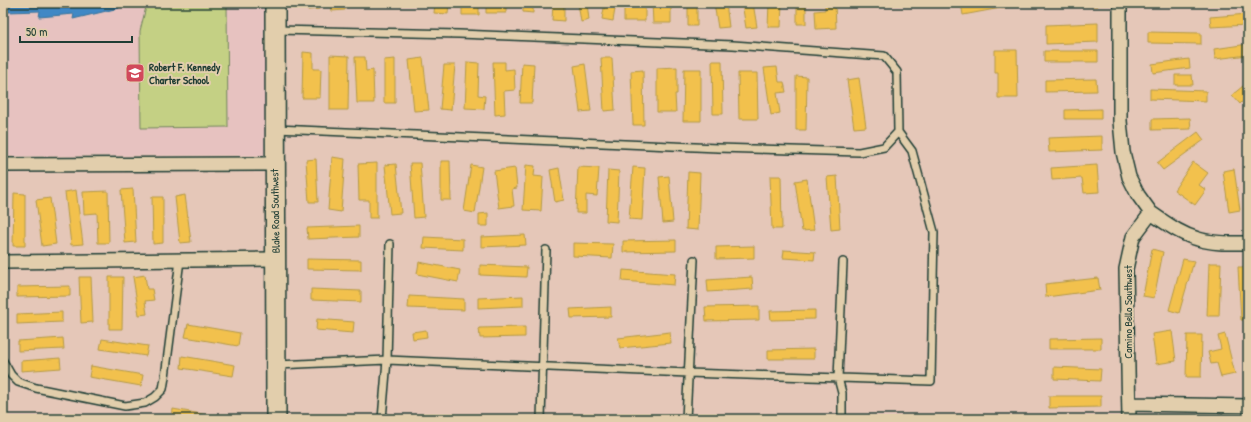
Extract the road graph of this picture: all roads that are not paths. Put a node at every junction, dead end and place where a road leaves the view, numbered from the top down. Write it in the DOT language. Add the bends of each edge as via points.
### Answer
graph roads {
  1 [pos="275,3"];
  2 [pos="1120,3"];
  3 [pos="276,30"];
  4 [pos="276,129"];
  5 [pos="898,132"];
  6 [pos="274,164"];
  7 [pos="3,165"];
  8 [pos="1151,213"];
  9 [pos="1248,243"];
  10 [pos="390,244"];
  11 [pos="546,250"];
  12 [pos="276,259"];
  13 [pos="180,260"];
  14 [pos="694,260"];
  15 [pos="3,262"];
  16 [pos="844,262"];
  17 [pos="387,360"];
  18 [pos="3,361"];
  19 [pos="276,364"];
  20 [pos="542,367"];
  21 [pos="688,373"];
  22 [pos="838,378"];
  23 [pos="1129,404"];
  24 [pos="1248,406"];
  25 [pos="276,419"];
  26 [pos="382,419"];
  27 [pos="541,419"];
  28 [pos="686,419"];
  29 [pos="842,419"];
  30 [pos="1129,419"];
  1 -- 3 [label="main road, Blake Road Southwest"];
  2 -- 8 [label="street" via="1120,121 1123,152 1129,177"];
  3 -- 4 [label="main road, Blake Road Southwest"];
  3 -- 5 [label="lane" via="733,45 884,56 897,72"];
  4 -- 5 [label="lane" via="702,148 859,152 884,147"];
  4 -- 6 [label="main road, Blake Road Southwest"];
  5 -- 22 [label="lane" via="912,151 934,232 931,381"];
  6 -- 7 [label="street"];
  6 -- 12 [label="main road, Blake Road Southwest"];
  8 -- 9 [label="street" via="1174,229 1198,240"];
  8 -- 23 [label="street, Camino Bello Southwest" via="1133,237 1126,269"];
  10 -- 17 [label="lane"];
  11 -- 20 [label="lane"];
  12 -- 13 [label="street"];
  12 -- 19 [label="main road, Blake Road Southwest"];
  13 -- 15 [label="street"];
  13 -- 18 [label="lane" via="163,389 145,403 125,406 36,388 18,382 10,375"];
  14 -- 21 [label="lane"];
  16 -- 22 [label="lane"];
  17 -- 19 [label="lane"];
  17 -- 20 [label="lane"];
  17 -- 26 [label="lane"];
  19 -- 25 [label="main road, Blake Road Southwest"];
  20 -- 21 [label="lane"];
  20 -- 27 [label="lane"];
  21 -- 22 [label="lane"];
  21 -- 28 [label="lane"];
  22 -- 29 [label="lane" via="842,393"];
  23 -- 24 [label="street"];
  23 -- 30 [label="street, Camino Bello Southwest"];
}
